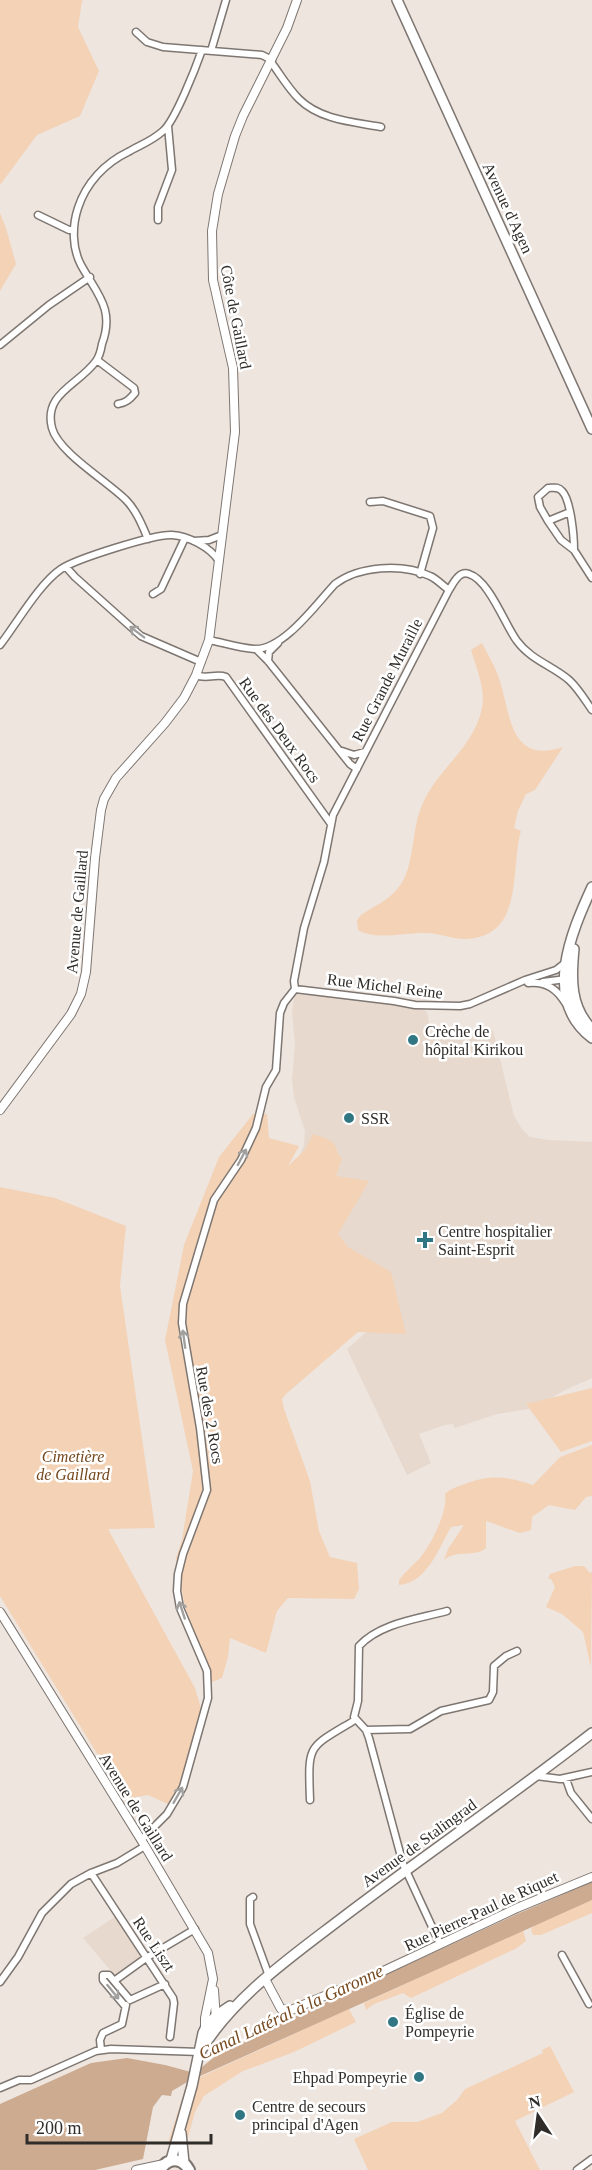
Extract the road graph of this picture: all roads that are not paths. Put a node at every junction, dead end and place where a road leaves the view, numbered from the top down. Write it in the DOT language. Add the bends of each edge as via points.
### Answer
graph roads {
  1 [pos="226,0"];
  2 [pos="297,0"];
  3 [pos="397,0"];
  4 [pos="136,32"];
  5 [pos="202,50"];
  6 [pos="211,51"];
  7 [pos="272,61"];
  8 [pos="168,126"];
  9 [pos="381,127"];
  10 [pos="38,215"];
  11 [pos="158,220"];
  12 [pos="74,230"];
  13 [pos="90,277"];
  14 [pos="0,345"];
  15 [pos="97,360"];
  16 [pos="118,404"];
  17 [pos="592,429"];
  18 [pos="370,502"];
  19 [pos="570,512"];
  20 [pos="548,521"];
  21 [pos="222,535"];
  22 [pos="148,539"];
  23 [pos="188,540"];
  24 [pos="574,550"];
  25 [pos="219,561"];
  26 [pos="66,567"];
  27 [pos="420,574"];
  28 [pos="592,578"];
  29 [pos="449,590"];
  30 [pos="153,594"];
  31 [pos="290,633"];
  32 [pos="209,640"];
  33 [pos="0,645"];
  34 [pos="256,649"];
  35 [pos="268,661"];
  36 [pos="201,662"];
  37 [pos="196,675"];
  38 [pos="591,706"];
  39 [pos="170,716"];
  40 [pos="341,751"];
  41 [pos="365,752"];
  42 [pos="357,769"];
  43 [pos="331,824"];
  44 [pos="592,887"];
  45 [pos="548,973"];
  46 [pos="566,973"];
  47 [pos="543,982"];
  48 [pos="295,989"];
  49 [pos="505,989"];
  50 [pos="571,1013"];
  51 [pos="592,1031"];
  52 [pos="592,1038"];
  53 [pos="0,1110"];
  54 [pos="447,1611"];
  55 [pos="0,1612"];
  56 [pos="517,1651"];
  57 [pos="355,1720"];
  58 [pos="366,1730"];
  59 [pos="592,1733"];
  60 [pos="544,1770"];
  61 [pos="592,1772"];
  62 [pos="536,1776"];
  63 [pos="563,1779"];
  64 [pos="310,1800"];
  65 [pos="592,1819"];
  66 [pos="143,1843"];
  67 [pos="405,1871"];
  68 [pos="91,1873"];
  69 [pos="592,1877"];
  70 [pos="253,1897"];
  71 [pos="195,1929"];
  72 [pos="440,1944"];
  73 [pos="562,1955"];
  74 [pos="146,1958"];
  75 [pos="267,1978"];
  76 [pos="213,1979"];
  77 [pos="114,1981"];
  78 [pos="0,1982"];
  79 [pos="165,1984"];
  80 [pos="130,2000"];
  81 [pos="591,2005"];
  82 [pos="125,2006"];
  83 [pos="216,2016"];
  84 [pos="205,2027"];
  85 [pos="170,2037"];
  86 [pos="208,2038"];
  87 [pos="101,2050"];
  88 [pos="199,2054"];
  89 [pos="0,2088"];
  90 [pos="181,2129"];
  91 [pos="592,2159"];
  92 [pos="165,2165"];
  93 [pos="188,2168"];
  94 [pos="136,2170"];
  95 [pos="577,2170"];
  1 -- 6 [label="street"];
  2 -- 7 [label="street, Côte de Gaillard"];
  3 -- 17 [label="main road, Avenue d'Agen"];
  4 -- 5 [label="street" via="147,42 163,47"];
  5 -- 6 [label="street"];
  5 -- 8 [label="street"];
  6 -- 7 [label="street" via="262,55"];
  7 -- 9 [label="street" via="301,102 339,120"];
  7 -- 21 [label="street, Côte de Gaillard" via="231,145 212,231 213,280 233,362 236,409"];
  8 -- 11 [label="street" via="171,170 158,207"];
  8 -- 12 [label="street" via="147,143 107,164 79,205"];
  10 -- 12 [label="street"];
  12 -- 13 [label="street" via="76,252"];
  13 -- 14 [label="street"];
  13 -- 15 [label="street" via="106,310 106,335"];
  15 -- 16 [label="street" via="134,388 135,393 128,400"];
  15 -- 22 [label="street" via="60,392 50,416 52,429 66,450 128,501"];
  18 -- 27 [label="street" via="383,501 430,516 433,528"];
  19 -- 20 [label="street"];
  19 -- 20 [label="street" via="564,492 557,487 548,488 538,500"];
  19 -- 24 [label="street"];
  20 -- 24 [label="street" via="561,540"];
  21 -- 23 [label="street" via="209,540"];
  21 -- 25 [label="street, Côte de Gaillard"];
  22 -- 23 [label="street" via="169,535"];
  22 -- 26 [label="street"];
  23 -- 25 [label="street" via="211,551"];
  23 -- 30 [label="street" via="161,589"];
  24 -- 28 [label="street"];
  25 -- 32 [label="street, Côte de Gaillard"];
  26 -- 33 [label="street" via="47,581"];
  36 -- 26 [label="street, one-way" via="141,636"];
  27 -- 29 [label="street" via="430,576"];
  27 -- 31 [label="street" via="382,568 343,578"];
  29 -- 38 [label="street, Rue Grande Muraille" via="463,573 478,580 525,651 570,681"];
  29 -- 41 [label="street, Rue Grande Muraille"];
  31 -- 34 [label="street"];
  31 -- 35 [label="street" via="269,652"];
  32 -- 34 [label="street"];
  32 -- 36 [label="street, Côte de Gaillard"];
  34 -- 35 [label="street"];
  35 -- 40 [label="street"];
  36 -- 37 [label="street, Côte de Gaillard"];
  37 -- 39 [label="street, Côte de Gaillard"];
  37 -- 43 [label="street, Rue des Deux Rocs" via="225,677"];
  39 -- 53 [label="street, Avenue de Gaillard" via="116,778 104,799 81,994 71,1014"];
  40 -- 41 [label="street" via="354,755"];
  40 -- 42 [label="street"];
  41 -- 42 [label="street, Rue Grande Muraille"];
  42 -- 43 [label="street, Rue Grande Muraille"];
  43 -- 48 [label="street, Rue Grande Muraille" via="324,862 303,928"];
  44 -- 46 [label="main road" via="575,932"];
  45 -- 46 [label="street, Rue Michel Reine"];
  45 -- 46 [label="street, Rue Michel Reine"];
  45 -- 49 [label="street, Rue Michel Reine"];
  46 -- 47 [label="street, Rue Michel Reine"];
  46 -- 50 [label="main road" via="564,995"];
  46 -- 51 [label="main road" via="574,999"];
  47 -- 49 [label="street, Rue Michel Reine"];
  47 -- 50 [label="street" via="559,993"];
  48 -- 49 [label="street, Rue Michel Reine" via="435,1007 471,1004"];
  66 -- 48 [label="street, Rue des 2 Rocs, one-way" via="183,1786 208,1698 207,1671 180,1608 177,1591 181,1562 207,1490 182,1323 183,1304 214,1200 241,1160 256,1128 266,1087 276,1070 280,1013"];
  50 -- 52 [label="main road"];
  54 -- 57 [label="street" via="381,1630 359,1646"];
  55 -- 66 [label="street, Avenue de Gaillard"];
  56 -- 58 [label="street" via="494,1666 489,1700 441,1711 410,1729"];
  57 -- 58 [label="street"];
  57 -- 64 [label="street" via="312,1749"];
  58 -- 67 [label="street"];
  59 -- 60 [label="main road, Avenue de Stalingrad"];
  60 -- 62 [label="main road, Avenue de Stalingrad"];
  60 -- 63 [label="street"];
  61 -- 63 [label="street"];
  62 -- 63 [label="street"];
  62 -- 67 [label="main road, Avenue de Stalingrad"];
  63 -- 65 [label="street"];
  66 -- 68 [label="street, Rue des 2 Rocs" via="117,1863"];
  66 -- 71 [label="street, Avenue de Gaillard"];
  67 -- 72 [label="street"];
  67 -- 75 [label="main road, Avenue de Stalingrad"];
  68 -- 74 [label="street, Rue Liszt"];
  68 -- 78 [label="street, Rue des 2 Rocs" via="71,1884 42,1913"];
  69 -- 72 [label="street, Rue Pierre-Paul de Riquet"];
  70 -- 75 [label="street" via="249,1920"];
  71 -- 74 [label="street"];
  71 -- 76 [label="street, Avenue de Gaillard" via="208,1953"];
  72 -- 75 [label="street, Rue Pierre-Paul de Riquet" via="291,2010 281,2009"];
  73 -- 81 [label="street"];
  74 -- 77 [label="street"];
  74 -- 79 [label="street, Rue Liszt"];
  75 -- 83 [label="main road, Avenue de Stalingrad"];
  75 -- 86 [label="main road, Avenue de Stalingrad"];
  76 -- 83 [label="street"];
  76 -- 84 [label="street, Avenue de Gaillard"];
  77 -- 80 [label="street"];
  77 -- 82 [label="street, one-way" via="104,1975 103,1980"];
  79 -- 80 [label="street"];
  79 -- 85 [label="street, Rue Liszt" via="174,2003"];
  80 -- 82 [label="street"];
  82 -- 87 [label="street" via="122,2024 102,2033"];
  83 -- 84 [label="main road, Avenue de Stalingrad"];
  83 -- 86 [label="street"];
  84 -- 88 [label="main road, Avenue de Stalingrad"];
  86 -- 88 [label="main road, Avenue de Stalingrad"];
  87 -- 88 [label="street"];
  87 -- 89 [label="street" via="32,2080 19,2080"];
  88 -- 90 [label="main road, Avenue de Stalingrad"];
  90 -- 92 [label="main road, Avenue de Stalingrad"];
  90 -- 93 [label="main road, Avenue de Stalingrad"];
  91 -- 95 [label="street"];
  92 -- 93 [label="main road"];
  92 -- 94 [label="street"];
}
